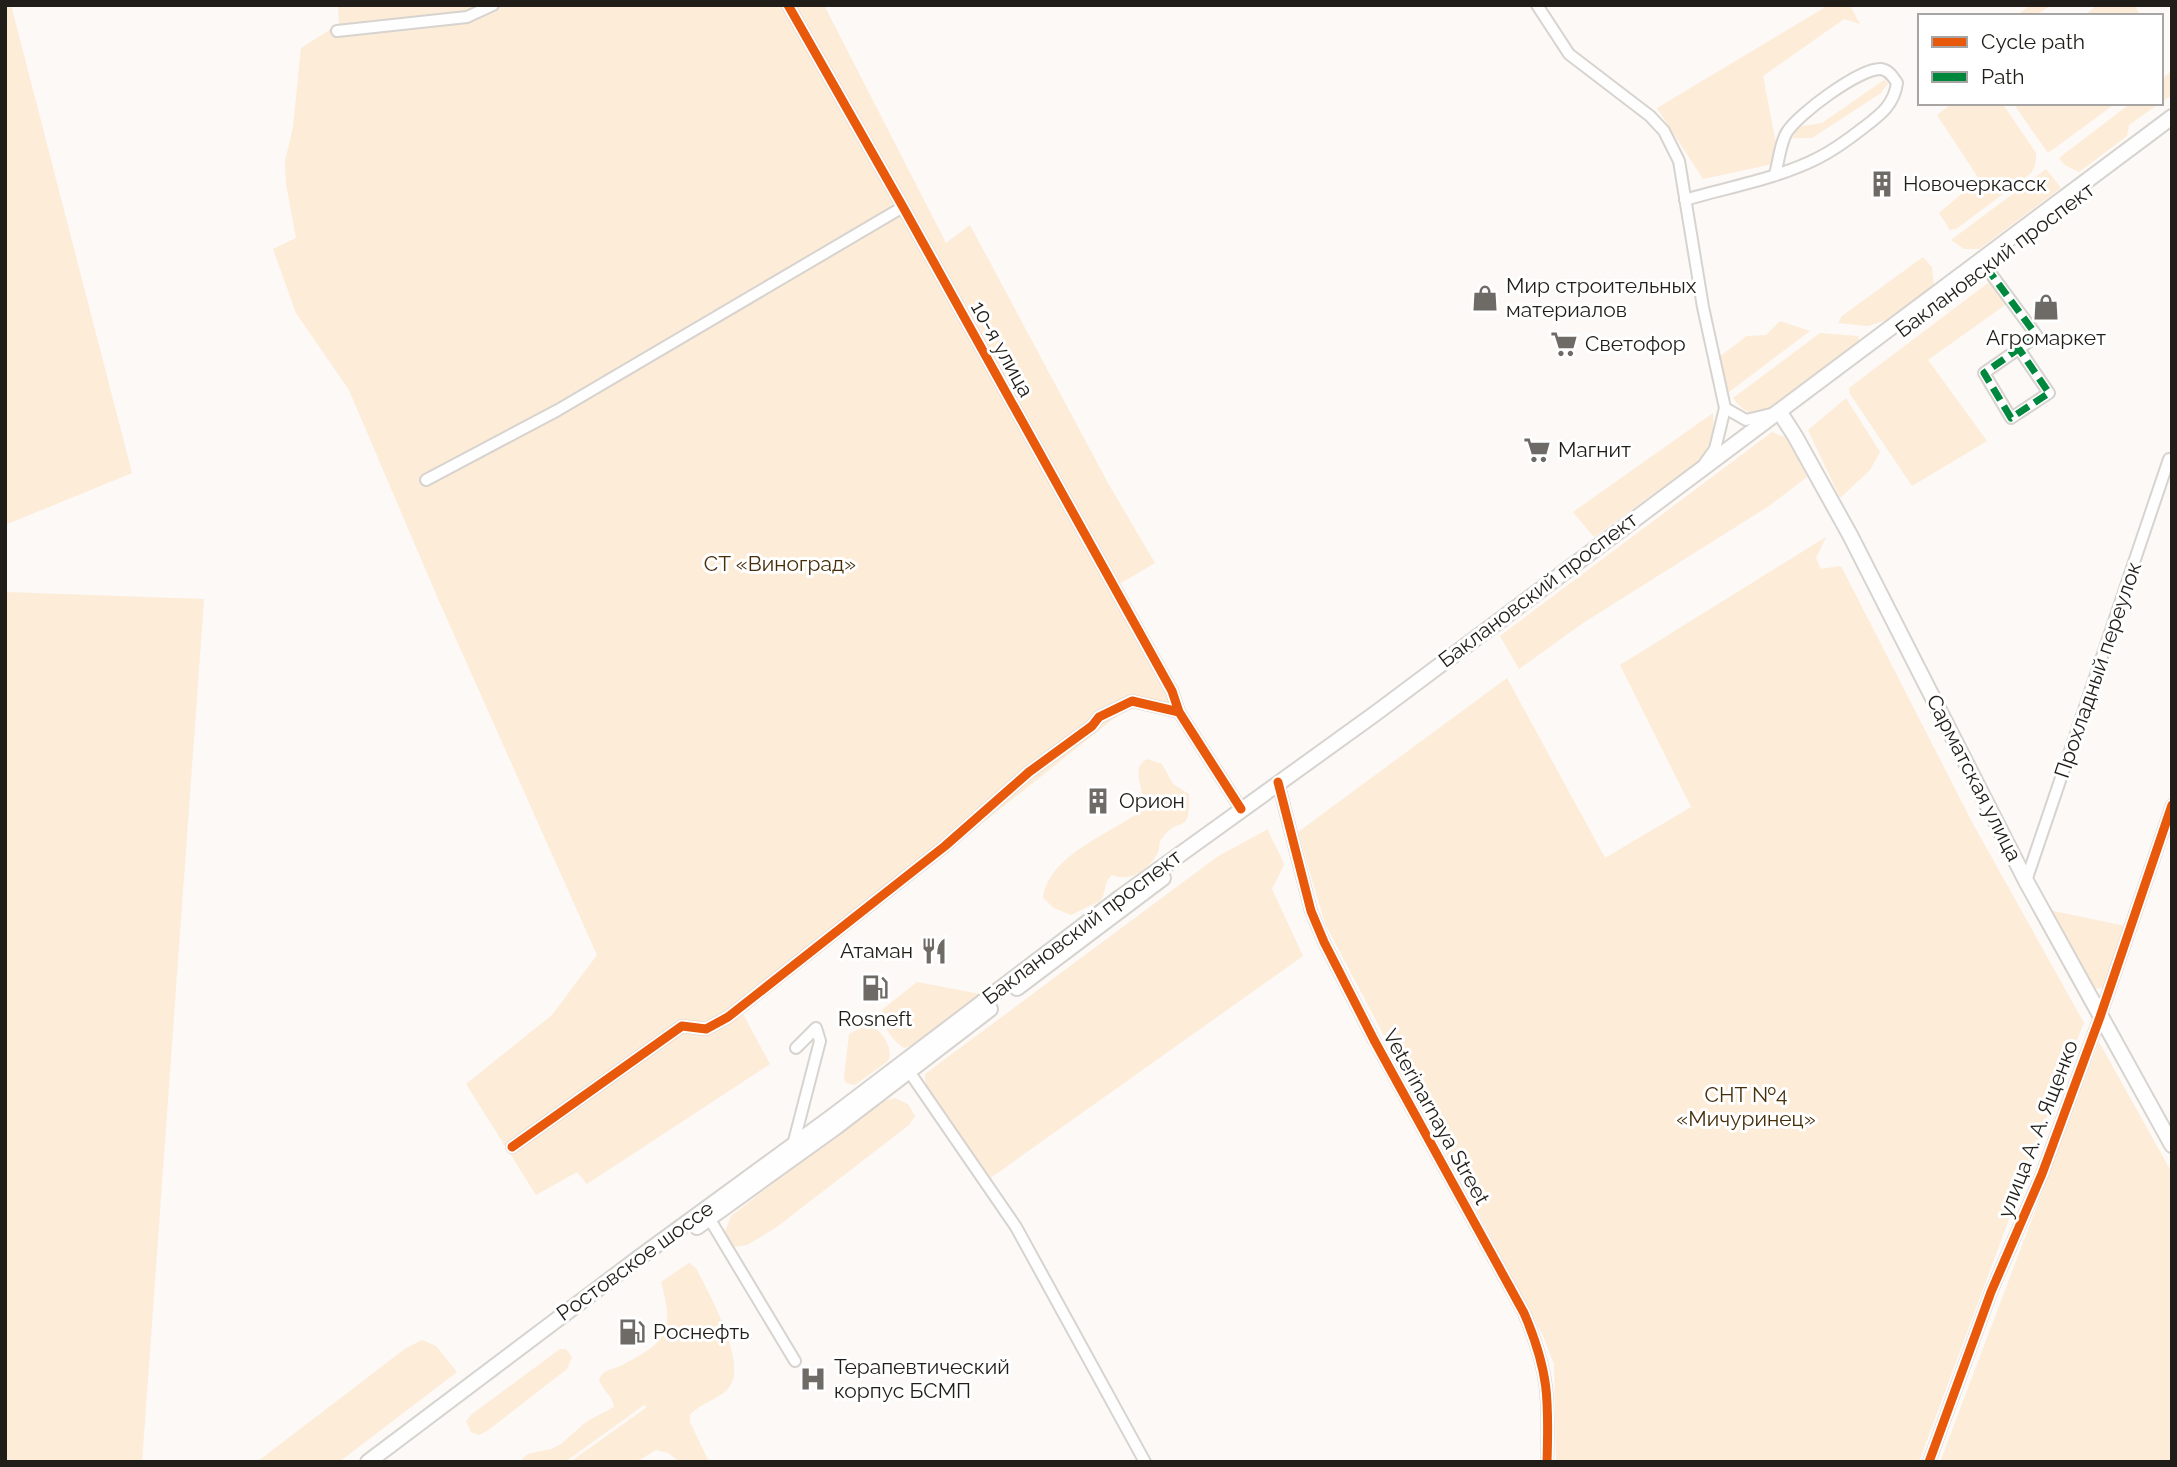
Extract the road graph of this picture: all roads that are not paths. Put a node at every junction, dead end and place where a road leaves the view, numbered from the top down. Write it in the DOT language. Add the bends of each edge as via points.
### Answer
graph roads {
  1 [pos="493,5"];
  2 [pos="788,5"];
  3 [pos="1537,5"];
  4 [pos="337,31"];
  5 [pos="2172,117"];
  6 [pos="2172,128"];
  7 [pos="1775,174"];
  8 [pos="1685,200"];
  9 [pos="903,207"];
  10 [pos="1986,267"];
  11 [pos="2019,348"];
  12 [pos="1726,408"];
  13 [pos="1781,414"];
  14 [pos="1749,438"];
  15 [pos="2169,459"];
  16 [pos="1701,469"];
  17 [pos="426,480"];
  18 [pos="1179,712"];
  19 [pos="1278,786"];
  20 [pos="2172,805"];
  21 [pos="1241,809"];
  22 [pos="2026,881"];
  23 [pos="2100,1017"];
  24 [pos="796,1048"];
  25 [pos="906,1066"];
  26 [pos="793,1145"];
  27 [pos="2172,1145"];
  28 [pos="512,1147"];
  29 [pos="709,1218"];
  30 [pos="796,1361"];
  31 [pos="368,1462"];
  32 [pos="382,1462"];
  33 [pos="1145,1462"];
  34 [pos="1547,1462"];
  35 [pos="1929,1462"];
  1 -- 4 [label="street" via="467,17"];
  2 -- 9 [label="street, 10-я улица"];
  3 -- 8 [label="street" via="1569,54 1664,131 1679,161"];
  5 -- 13 [label="main road, Баклановский проспект"];
  6 -- 10 [label="main road, Баклановский проспект"];
  7 -- 7 [label="street" via="1819,158 1890,106 1897,83 1889,72 1870,72 1799,116 1786,134"];
  7 -- 8 [label="street"];
  8 -- 12 [label="street"];
  9 -- 17 [label="street" via="558,410"];
  9 -- 18 [label="street, 10-я улица" via="1172,691"];
  10 -- 11 [label="street" via="2037,336"];
  10 -- 13 [label="main road, Баклановский проспект"];
  11 -- 11 [label="street" via="1984,373 2011,418 2049,393"];
  12 -- 13 [label="street" via="1746,420"];
  12 -- 14 [label="street"];
  12 -- 16 [label="street" via="1716,449"];
  13 -- 14 [label="main road, Баклановский проспект"];
  13 -- 22 [label="main road, Сарматская улица" via="1850,535"];
  14 -- 16 [label="main road, Баклановский проспект"];
  14 -- 19 [label="main road, Баклановский проспект" via="1376,723"];
  15 -- 22 [label="street, Прохладный переулок"];
  16 -- 19 [label="main road, Баклановский проспект"];
  18 -- 21 [label="street, 10-я улица"];
  18 -- 28 [label="street" via="1132,701 1099,717 728,1017 706,1029 682,1026"];
  19 -- 21 [label="main road, Баклановский проспект"];
  19 -- 25 [label="main road, Баклановский проспект"];
  19 -- 34 [label="street, Veterinarnaya Street" via="1311,911 1337,972 1537,1344 1549,1399"];
  20 -- 23 [label="street, улица А. А. Ященко"];
  21 -- 25 [label="main road, Баклановский проспект"];
  22 -- 23 [label="main road, Сарматская улица"];
  23 -- 27 [label="main road, Сарматская улица"];
  23 -- 35 [label="street, улица А. А. Ященко"];
  24 -- 26 [label="street" via="816,1028 820,1041"];
  25 -- 26 [label="main road, Ростовское шоссе"];
  25 -- 29 [label="main road, Ростовское шоссе" via="836,1127"];
  25 -- 33 [label="street" via="1016,1227"];
  26 -- 31 [label="main road, Ростовское шоссе"];
  29 -- 30 [label="street"];
  29 -- 32 [label="main road, Ростовское шоссе"];
}
